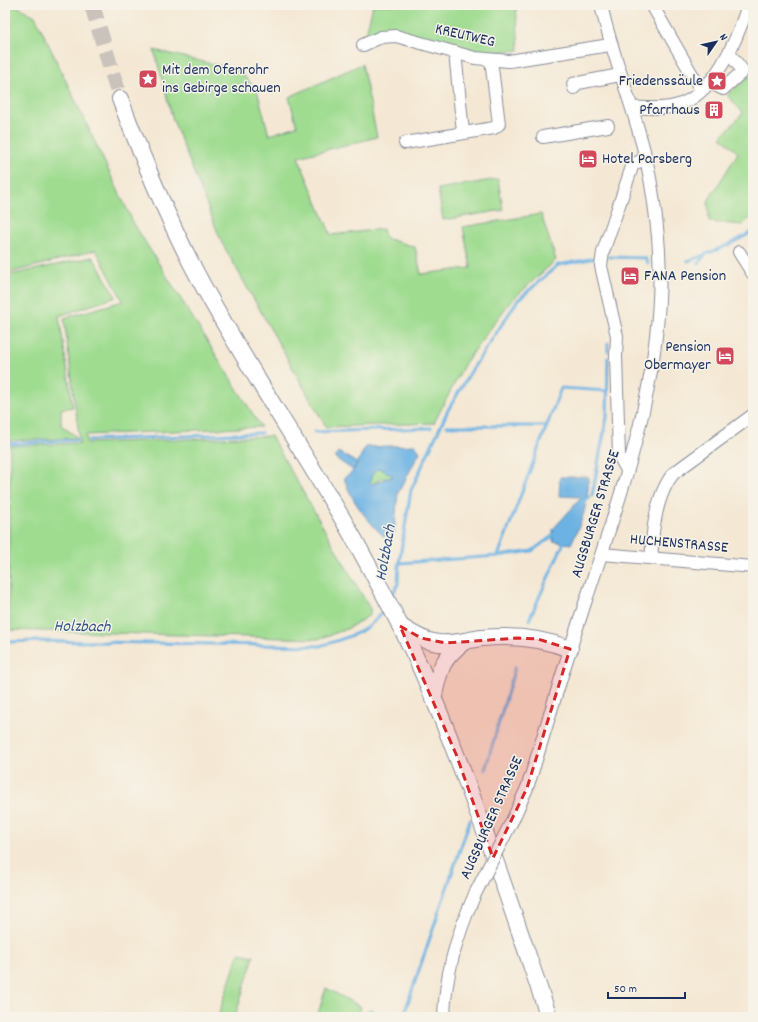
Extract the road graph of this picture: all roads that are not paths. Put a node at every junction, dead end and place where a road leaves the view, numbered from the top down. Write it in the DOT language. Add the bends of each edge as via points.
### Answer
graph roads {
  1 [pos="601,5"];
  2 [pos="652,5"];
  3 [pos="748,5"];
  4 [pos="748,19"];
  5 [pos="610,44"];
  6 [pos="363,45"];
  7 [pos="455,52"];
  8 [pos="729,53"];
  9 [pos="492,60"];
  10 [pos="620,75"];
  11 [pos="705,86"];
  12 [pos="574,88"];
  13 [pos="120,99"];
  14 [pos="632,108"];
  15 [pos="608,126"];
  16 [pos="463,132"];
  17 [pos="543,137"];
  18 [pos="405,144"];
  19 [pos="646,159"];
  20 [pos="739,252"];
  21 [pos="753,274"];
  22 [pos="753,415"];
  23 [pos="627,470"];
  24 [pos="602,554"];
  25 [pos="652,558"];
  26 [pos="753,567"];
  27 [pos="397,621"];
  28 [pos="465,641"];
  29 [pos="570,649"];
  30 [pos="433,698"];
  31 [pos="444,1017"];
  32 [pos="549,1017"];
  1 -- 5 [label="street, AUGSBURGER STRASSE"];
  2 -- 11 [label="street"];
  3 -- 4 [label="street"];
  4 -- 8 [label="street"];
  5 -- 9 [label="street, KREUTWEG" via="508,61"];
  5 -- 10 [label="street, AUGSBURGER STRASSE"];
  6 -- 7 [label="street, KREUTWEG" via="380,37 396,36"];
  7 -- 9 [label="street, KREUTWEG"];
  7 -- 16 [label="street"];
  8 -- 11 [label="street" via="720,70"];
  8 -- 11 [label="street" via="743,71 723,88"];
  9 -- 16 [label="street" via="499,124 494,128"];
  10 -- 12 [label="street" via="600,81 573,84"];
  10 -- 14 [label="street, AUGSBURGER STRASSE"];
  11 -- 14 [label="street" via="677,106"];
  13 -- 27 [label="main road" via="159,198 200,281 344,521"];
  14 -- 19 [label="street, AUGSBURGER STRASSE"];
  15 -- 17 [label="street" via="581,128"];
  16 -- 18 [label="street"];
  19 -- 23 [label="street, AUGSBURGER STRASSE" via="658,236 659,297 645,403"];
  19 -- 23 [label="street" via="633,164 603,252 601,266 617,336 619,456"];
  20 -- 21 [label="street"];
  22 -- 25 [label="street" via="668,479 663,488 651,541"];
  23 -- 24 [label="street, AUGSBURGER STRASSE"];
  24 -- 25 [label="street, HUCHENSTRASSE"];
  24 -- 29 [label="street, AUGSBURGER STRASSE"];
  25 -- 26 [label="street, HUCHENSTRASSE"];
  27 -- 28 [label="main road" via="421,638 434,643"];
  27 -- 30 [label="main road"];
  28 -- 29 [label="main road" via="499,637 538,639"];
  28 -- 30 [label="main road" via="445,658 439,670"];
  29 -- 31 [label="street, AUGSBURGER STRASSE, bridge" via="527,788 475,894 461,929 447,982"];
  30 -- 32 [label="main road" via="456,754"];
}
